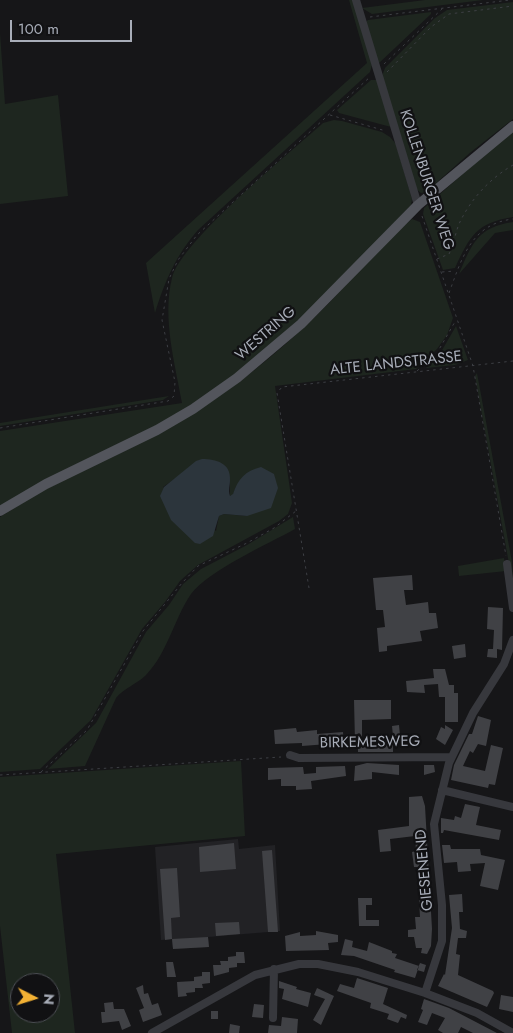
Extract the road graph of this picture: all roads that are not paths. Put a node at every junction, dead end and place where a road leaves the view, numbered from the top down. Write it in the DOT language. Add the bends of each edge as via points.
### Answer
graph roads {
  1 [pos="356,0"];
  2 [pos="513,126"];
  3 [pos="418,205"];
  4 [pos="0,511"];
  5 [pos="507,564"];
  6 [pos="513,608"];
  7 [pos="513,640"];
  8 [pos="290,755"];
  9 [pos="451,757"];
  10 [pos="442,790"];
  11 [pos="513,807"];
  12 [pos="274,969"];
  13 [pos="425,993"];
  14 [pos="273,1018"];
  15 [pos="152,1033"];
  16 [pos="513,1033"];
  1 -- 3 [label="street, KOLLENBURGER WEG" via="381,72"];
  2 -- 3 [label="main road, WESTRING"];
  3 -- 4 [label="main road, WESTRING" via="302,324 237,378 156,430 46,484"];
  5 -- 6 [label="street"];
  7 -- 9 [label="street, GIESENEND" via="504,664 472,713"];
  8 -- 9 [label="street, BIRKEMESWEG" via="299,758"];
  9 -- 10 [label="street, GIESENEND"];
  10 -- 11 [label="street"];
  10 -- 13 [label="street, GIESENEND" via="434,824 442,941"];
  12 -- 13 [label="street" via="299,964 338,967"];
  12 -- 14 [label="street"];
  12 -- 15 [label="street" via="239,984"];
  13 -- 16 [label="street" via="477,1013"];
}
